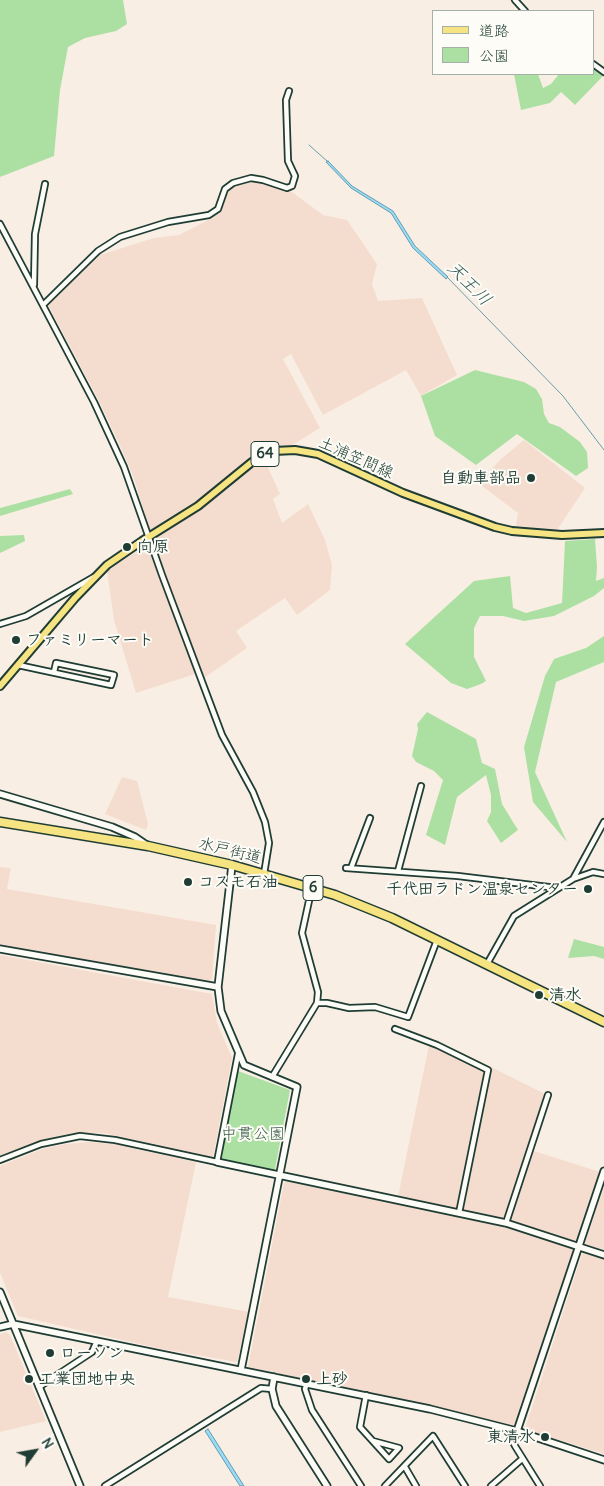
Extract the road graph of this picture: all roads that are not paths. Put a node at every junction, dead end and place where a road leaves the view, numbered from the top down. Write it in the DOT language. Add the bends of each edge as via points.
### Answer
graph roads {
  1 [pos="515,0"];
  2 [pos="524,10"];
  3 [pos="289,91"];
  4 [pos="45,184"];
  5 [pos="0,224"];
  6 [pos="34,286"];
  7 [pos="44,305"];
  8 [pos="604,533"];
  9 [pos="148,537"];
  10 [pos="94,577"];
  11 [pos="0,624"];
  12 [pos="18,665"];
  13 [pos="54,672"];
  14 [pos="0,686"];
  15 [pos="421,786"];
  16 [pos="0,794"];
  17 [pos="370,818"];
  18 [pos="0,822"];
  19 [pos="604,822"];
  20 [pos="148,846"];
  21 [pos="232,865"];
  22 [pos="398,871"];
  23 [pos="264,874"];
  24 [pos="604,874"];
  25 [pos="573,879"];
  26 [pos="312,887"];
  27 [pos="557,888"];
  28 [pos="437,940"];
  29 [pos="0,950"];
  30 [pos="487,964"];
  31 [pos="218,987"];
  32 [pos="317,1003"];
  33 [pos="604,1022"];
  34 [pos="395,1029"];
  35 [pos="238,1054"];
  36 [pos="272,1077"];
  37 [pos="548,1095"];
  38 [pos="0,1160"];
  39 [pos="217,1162"];
  40 [pos="604,1172"];
  41 [pos="281,1175"];
  42 [pos="459,1213"];
  43 [pos="506,1223"];
  44 [pos="580,1247"];
  45 [pos="604,1254"];
  46 [pos="0,1292"];
  47 [pos="13,1324"];
  48 [pos="0,1328"];
  49 [pos="97,1341"];
  50 [pos="241,1370"];
  51 [pos="274,1377"];
  52 [pos="306,1383"];
  53 [pos="39,1386"];
  54 [pos="272,1389"];
  55 [pos="366,1395"];
  56 [pos="518,1431"];
  57 [pos="373,1441"];
  58 [pos="522,1459"];
  59 [pos="604,1460"];
  60 [pos="405,1467"];
  61 [pos="497,1481"];
  62 [pos="80,1486"];
  63 [pos="105,1486"];
  64 [pos="327,1486"];
  65 [pos="361,1486"];
  66 [pos="385,1486"];
  67 [pos="416,1486"];
  68 [pos="465,1486"];
  69 [pos="491,1486"];
  70 [pos="501,1486"];
  71 [pos="540,1486"];
  1 -- 2 [label="street"];
  3 -- 7 [label="street" via="286,100 288,161 295,176 292,186 287,188 251,178 233,183 225,189 218,209 209,214 168,222 120,237 98,251"];
  4 -- 6 [label="street" via="35,234"];
  5 -- 6 [label="street"];
  6 -- 7 [label="street"];
  7 -- 9 [label="street" via="112,441 129,479"];
  8 -- 9 [label="main road, 土浦笠間線 / 64" via="554,534 495,527 403,494 328,458 288,450 267,453 252,462 198,506"];
  9 -- 10 [label="main road, 土浦笠間線 / 64" via="114,559"];
  9 -- 23 [label="street" via="222,735 253,792 265,822 269,843"];
  10 -- 11 [label="street" via="26,616"];
  10 -- 12 [label="main road, 土浦笠間線 / 64"];
  12 -- 13 [label="street"];
  12 -- 14 [label="main road, 土浦笠間線 / 64"];
  13 -- 13 [label="street" via="111,685 114,675 56,663"];
  15 -- 22 [label="street"];
  16 -- 20 [label="street" via="112,827"];
  17 -- 22 [label="street" via="348,868"];
  18 -- 20 [label="highway, 水戸街道 / 6"];
  19 -- 25 [label="street"];
  20 -- 21 [label="highway, 水戸街道 / 6"];
  21 -- 23 [label="highway, 水戸街道 / 6"];
  21 -- 31 [label="street"];
  22 -- 27 [label="street"];
  23 -- 26 [label="highway, 水戸街道 / 6"];
  24 -- 25 [label="street" via="593,872"];
  25 -- 27 [label="street"];
  26 -- 28 [label="highway, 水戸街道 / 6" via="367,907"];
  26 -- 32 [label="street" via="302,933 318,992"];
  27 -- 30 [label="street" via="514,916"];
  28 -- 30 [label="highway, 水戸街道 / 6"];
  28 -- 32 [label="street" via="408,1017 375,1008"];
  29 -- 31 [label="street"];
  30 -- 33 [label="highway, 水戸街道 / 6"];
  31 -- 35 [label="street" via="221,1011"];
  32 -- 36 [label="street"];
  34 -- 42 [label="street" via="488,1070"];
  35 -- 36 [label="street" via="244,1066"];
  35 -- 39 [label="street"];
  36 -- 41 [label="street" via="297,1087"];
  37 -- 43 [label="street"];
  38 -- 39 [label="street" via="41,1144 80,1136 115,1140"];
  39 -- 41 [label="street"];
  40 -- 44 [label="street"];
  41 -- 42 [label="street"];
  41 -- 50 [label="street"];
  42 -- 43 [label="street"];
  43 -- 44 [label="street"];
  44 -- 45 [label="street"];
  44 -- 56 [label="street"];
  46 -- 47 [label="street"];
  47 -- 48 [label="street"];
  47 -- 49 [label="street"];
  47 -- 53 [label="street"];
  49 -- 50 [label="street"];
  49 -- 53 [label="street" via="92,1352"];
  50 -- 51 [label="street"];
  51 -- 52 [label="street"];
  51 -- 54 [label="street"];
  52 -- 55 [label="street"];
  52 -- 65 [label="street" via="312,1410"];
  53 -- 62 [label="street"];
  54 -- 63 [label="street" via="261,1388"];
  54 -- 64 [label="street" via="276,1406"];
  55 -- 56 [label="street"];
  55 -- 57 [label="street" via="360,1428"];
  56 -- 58 [label="street" via="513,1442"];
  56 -- 59 [label="street"];
  57 -- 57 [label="street" via="389,1459 399,1448 382,1444"];
  58 -- 61 [label="street"];
  58 -- 71 [label="street"];
  60 -- 66 [label="street"];
  60 -- 67 [label="street"];
  60 -- 68 [label="street" via="433,1436"];
  61 -- 69 [label="street"];
  61 -- 70 [label="street"];
}
